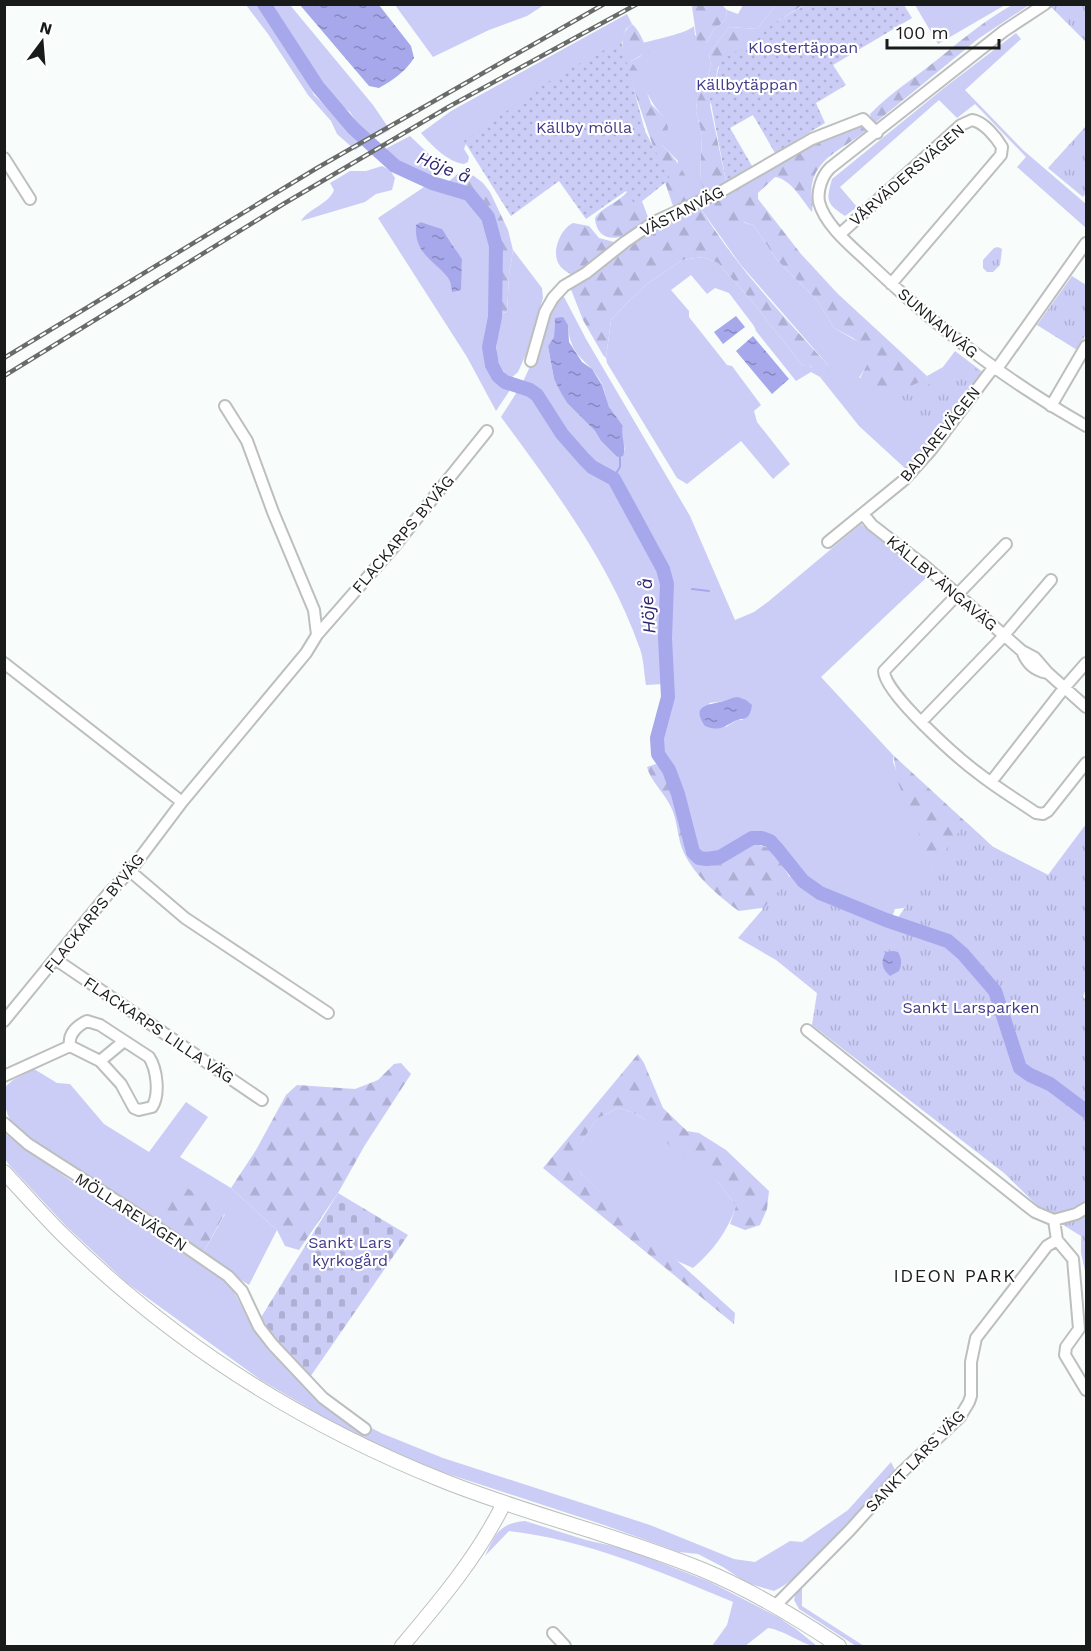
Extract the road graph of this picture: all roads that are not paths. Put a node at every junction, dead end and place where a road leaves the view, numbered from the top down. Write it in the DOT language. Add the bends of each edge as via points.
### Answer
graph roads {
  1 [pos="1045,4"];
  2 [pos="877,133"];
  3 [pos="4,159"];
  4 [pos="30,199"];
  5 [pos="840,234"];
  6 [pos="1086,243"];
  7 [pos="891,284"];
  8 [pos="1086,346"];
  9 [pos="531,362"];
  10 [pos="994,369"];
  11 [pos="225,406"];
  12 [pos="1051,406"];
  13 [pos="1086,426"];
  14 [pos="487,431"];
  15 [pos="862,514"];
  16 [pos="828,542"];
  17 [pos="1006,544"];
  18 [pos="1051,580"];
  19 [pos="957,594"];
  20 [pos="318,635"];
  21 [pos="1004,635"];
  22 [pos="4,663"];
  23 [pos="1086,663"];
  24 [pos="1065,687"];
  25 [pos="1086,706"];
  26 [pos="921,722"];
  27 [pos="1086,763"];
  28 [pos="990,782"];
  29 [pos="182,802"];
  30 [pos="130,871"];
  31 [pos="56,959"];
  32 [pos="328,1013"];
  33 [pos="4,1021"];
  34 [pos="807,1030"];
  35 [pos="123,1042"];
  36 [pos="70,1046"];
  37 [pos="100,1061"];
  38 [pos="4,1076"];
  39 [pos="262,1100"];
  40 [pos="4,1123"];
  41 [pos="4,1172"];
  42 [pos="1086,1208"];
  43 [pos="1054,1220"];
  44 [pos="1057,1240"];
  45 [pos="1082,1327"];
  46 [pos="1086,1390"];
  47 [pos="365,1429"];
  48 [pos="504,1503"];
  49 [pos="775,1606"];
  50 [pos="553,1634"];
  51 [pos="402,1647"];
  52 [pos="566,1647"];
  53 [pos="839,1647"];
  1 -- 2 [label="street" via="986,45"];
  2 -- 5 [label="street, SUNNANVÄG" via="827,171 823,179 820,203"];
  2 -- 9 [label="street, VÄSTANVÄG" via="863,119 825,133 722,191 648,226 557,293 545,312"];
  3 -- 4 [label="street"];
  5 -- 7 [label="street, SUNNANVÄG"];
  5 -- 7 [label="street, VÅRVÄDERSVÄGEN" via="961,125 972,120 980,123 1001,145 1001,154"];
  6 -- 10 [label="street, BADAREVÄGEN"];
  7 -- 10 [label="street, SUNNANVÄG"];
  8 -- 12 [label="street"];
  10 -- 12 [label="street, SUNNANVÄG"];
  10 -- 15 [label="street, BADAREVÄGEN" via="904,480"];
  11 -- 20 [label="street" via="247,441 314,610"];
  12 -- 13 [label="street, SUNNANVÄG"];
  14 -- 20 [label="street, FLACKARPS BYVÄG"];
  15 -- 16 [label="street, BADAREVÄGEN"];
  15 -- 19 [label="street, KÄLLBY ÄNGAVÄG"];
  17 -- 19 [label="street"];
  18 -- 21 [label="street"];
  19 -- 21 [label="street, KÄLLBY ÄNGAVÄG"];
  19 -- 26 [label="street" via="884,671 888,685"];
  20 -- 29 [label="street, FLACKARPS BYVÄG"];
  21 -- 24 [label="street, KÄLLBY ÄNGAVÄG"];
  21 -- 26 [label="street"];
  22 -- 29 [label="street"];
  23 -- 24 [label="street"];
  24 -- 25 [label="street, KÄLLBY ÄNGAVÄG"];
  24 -- 28 [label="street"];
  26 -- 28 [label="street"];
  27 -- 28 [label="street" via="1043,814"];
  29 -- 30 [label="street, FLACKARPS BYVÄG"];
  30 -- 31 [label="street, FLACKARPS BYVÄG"];
  30 -- 32 [label="street" via="185,918"];
  31 -- 33 [label="street, FLACKARPS BYVÄG"];
  31 -- 39 [label="street, FLACKARPS LILLA VÄG"];
  34 -- 43 [label="street" via="1035,1212"];
  35 -- 36 [label="street" via="100,1025 87,1021 73,1032"];
  35 -- 37 [label="street"];
  35 -- 37 [label="street" via="153,1063 156,1092 152,1107 134,1108 121,1084"];
  36 -- 37 [label="street"];
  36 -- 38 [label="street"];
  40 -- 47 [label="street, MÖLLAREVÄGEN" via="28,1144 228,1276 242,1291 259,1327 273,1345 323,1398"];
  41 -- 48 [label="main road" via="61,1233 111,1278 183,1338 237,1375 346,1439"];
  42 -- 43 [label="street"];
  43 -- 44 [label="street"];
  44 -- 45 [label="street" via="1073,1259"];
  44 -- 49 [label="street, SANKT LARS VÄG" via="1047,1246 976,1338 971,1396 960,1417"];
  45 -- 46 [label="street" via="1066,1347 1065,1355"];
  48 -- 49 [label="main road" via="702,1570"];
  48 -- 51 [label="main road" via="470,1560"];
  49 -- 53 [label="main road"];
  50 -- 52 [label="street"];
}
